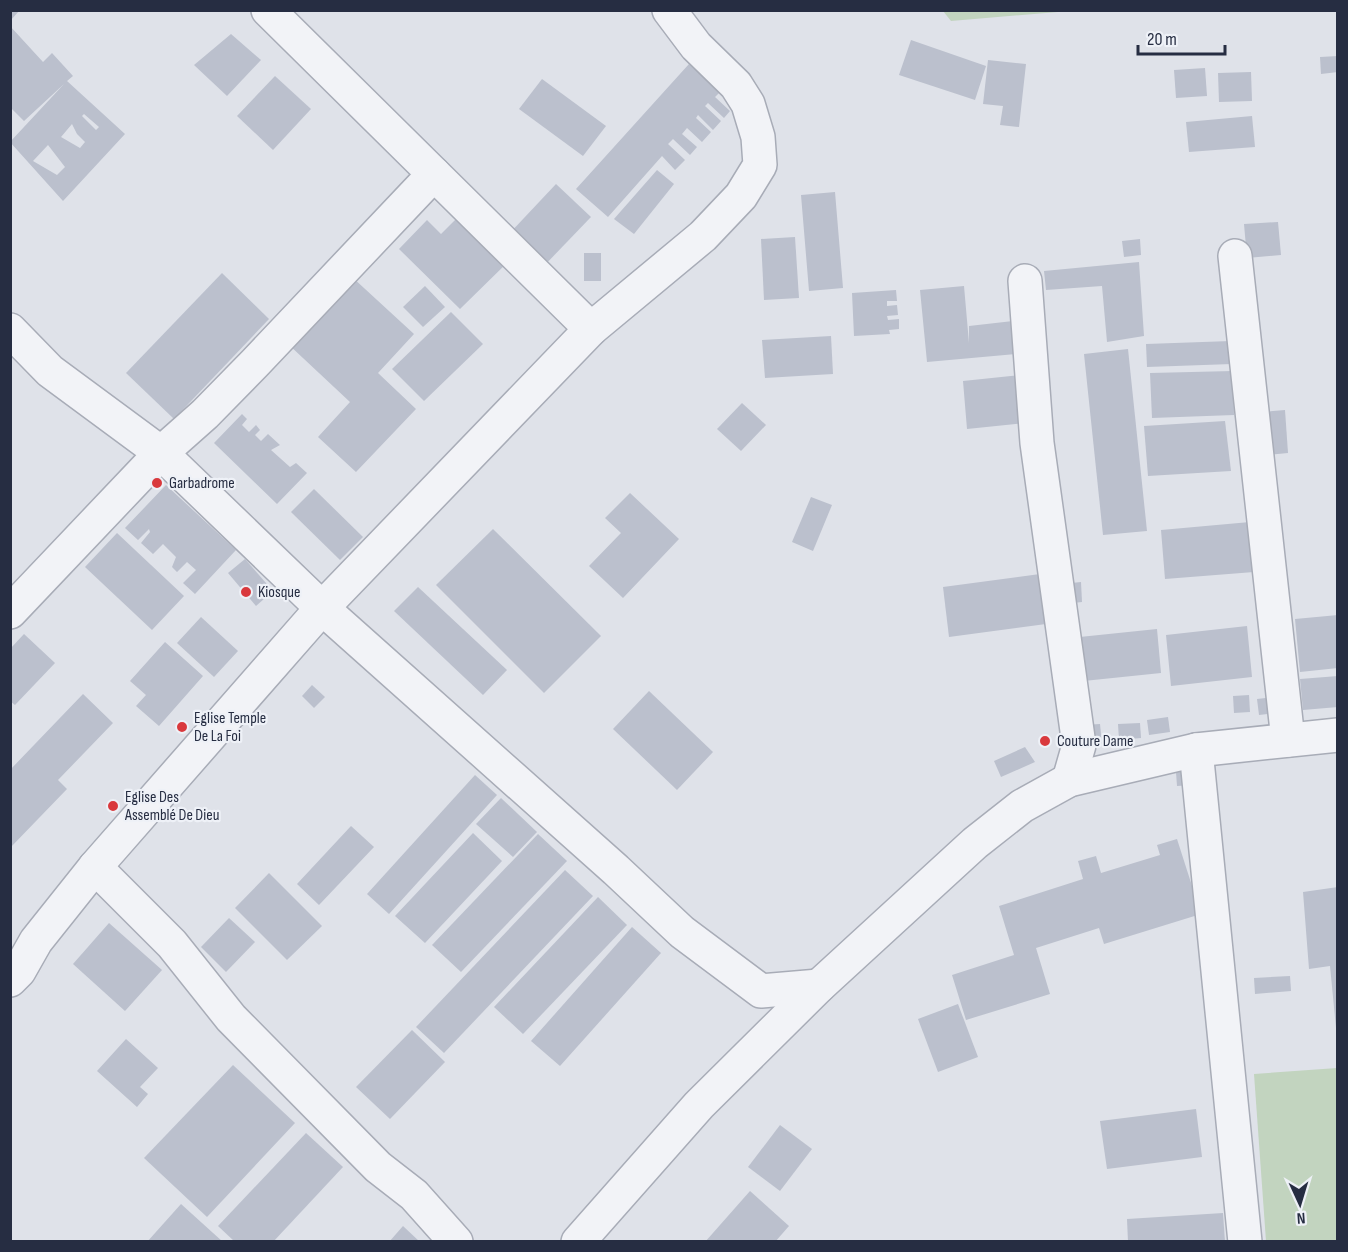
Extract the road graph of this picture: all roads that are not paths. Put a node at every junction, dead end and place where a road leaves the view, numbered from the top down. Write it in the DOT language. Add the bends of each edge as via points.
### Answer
graph roads {
  1 [pos="268,10"];
  2 [pos="669,10"];
  3 [pos="434,174"];
  4 [pos="1235,256"];
  5 [pos="1025,282"];
  6 [pos="591,329"];
  7 [pos="10,330"];
  8 [pos="161,453"];
  9 [pos="322,608"];
  10 [pos="10,612"];
  11 [pos="1338,735"];
  12 [pos="1288,740"];
  13 [pos="1196,750"];
  14 [pos="1069,780"];
  15 [pos="95,867"];
  16 [pos="10,980"];
  17 [pos="819,986"];
  18 [pos="456,1242"];
  19 [pos="578,1242"];
  20 [pos="1245,1242"];
  1 -- 3 [label="street"];
  2 -- 6 [label="street" via="748,104 758,137 760,165 723,218"];
  3 -- 6 [label="street"];
  3 -- 8 [label="street" via="205,414"];
  4 -- 12 [label="street"];
  5 -- 14 [label="street" via="1037,443 1079,745"];
  6 -- 9 [label="street"];
  7 -- 8 [label="street" via="51,371"];
  8 -- 9 [label="street"];
  8 -- 10 [label="street"];
  9 -- 15 [label="street"];
  9 -- 17 [label="street" via="682,932 761,991"];
  11 -- 12 [label="street"];
  12 -- 13 [label="street"];
  13 -- 14 [label="street"];
  13 -- 20 [label="street"];
  14 -- 17 [label="street" via="1022,806 975,843"];
  15 -- 16 [label="street" via="36,940"];
  15 -- 18 [label="street" via="172,944 231,1018"];
  17 -- 19 [label="street" via="699,1105"];
}
